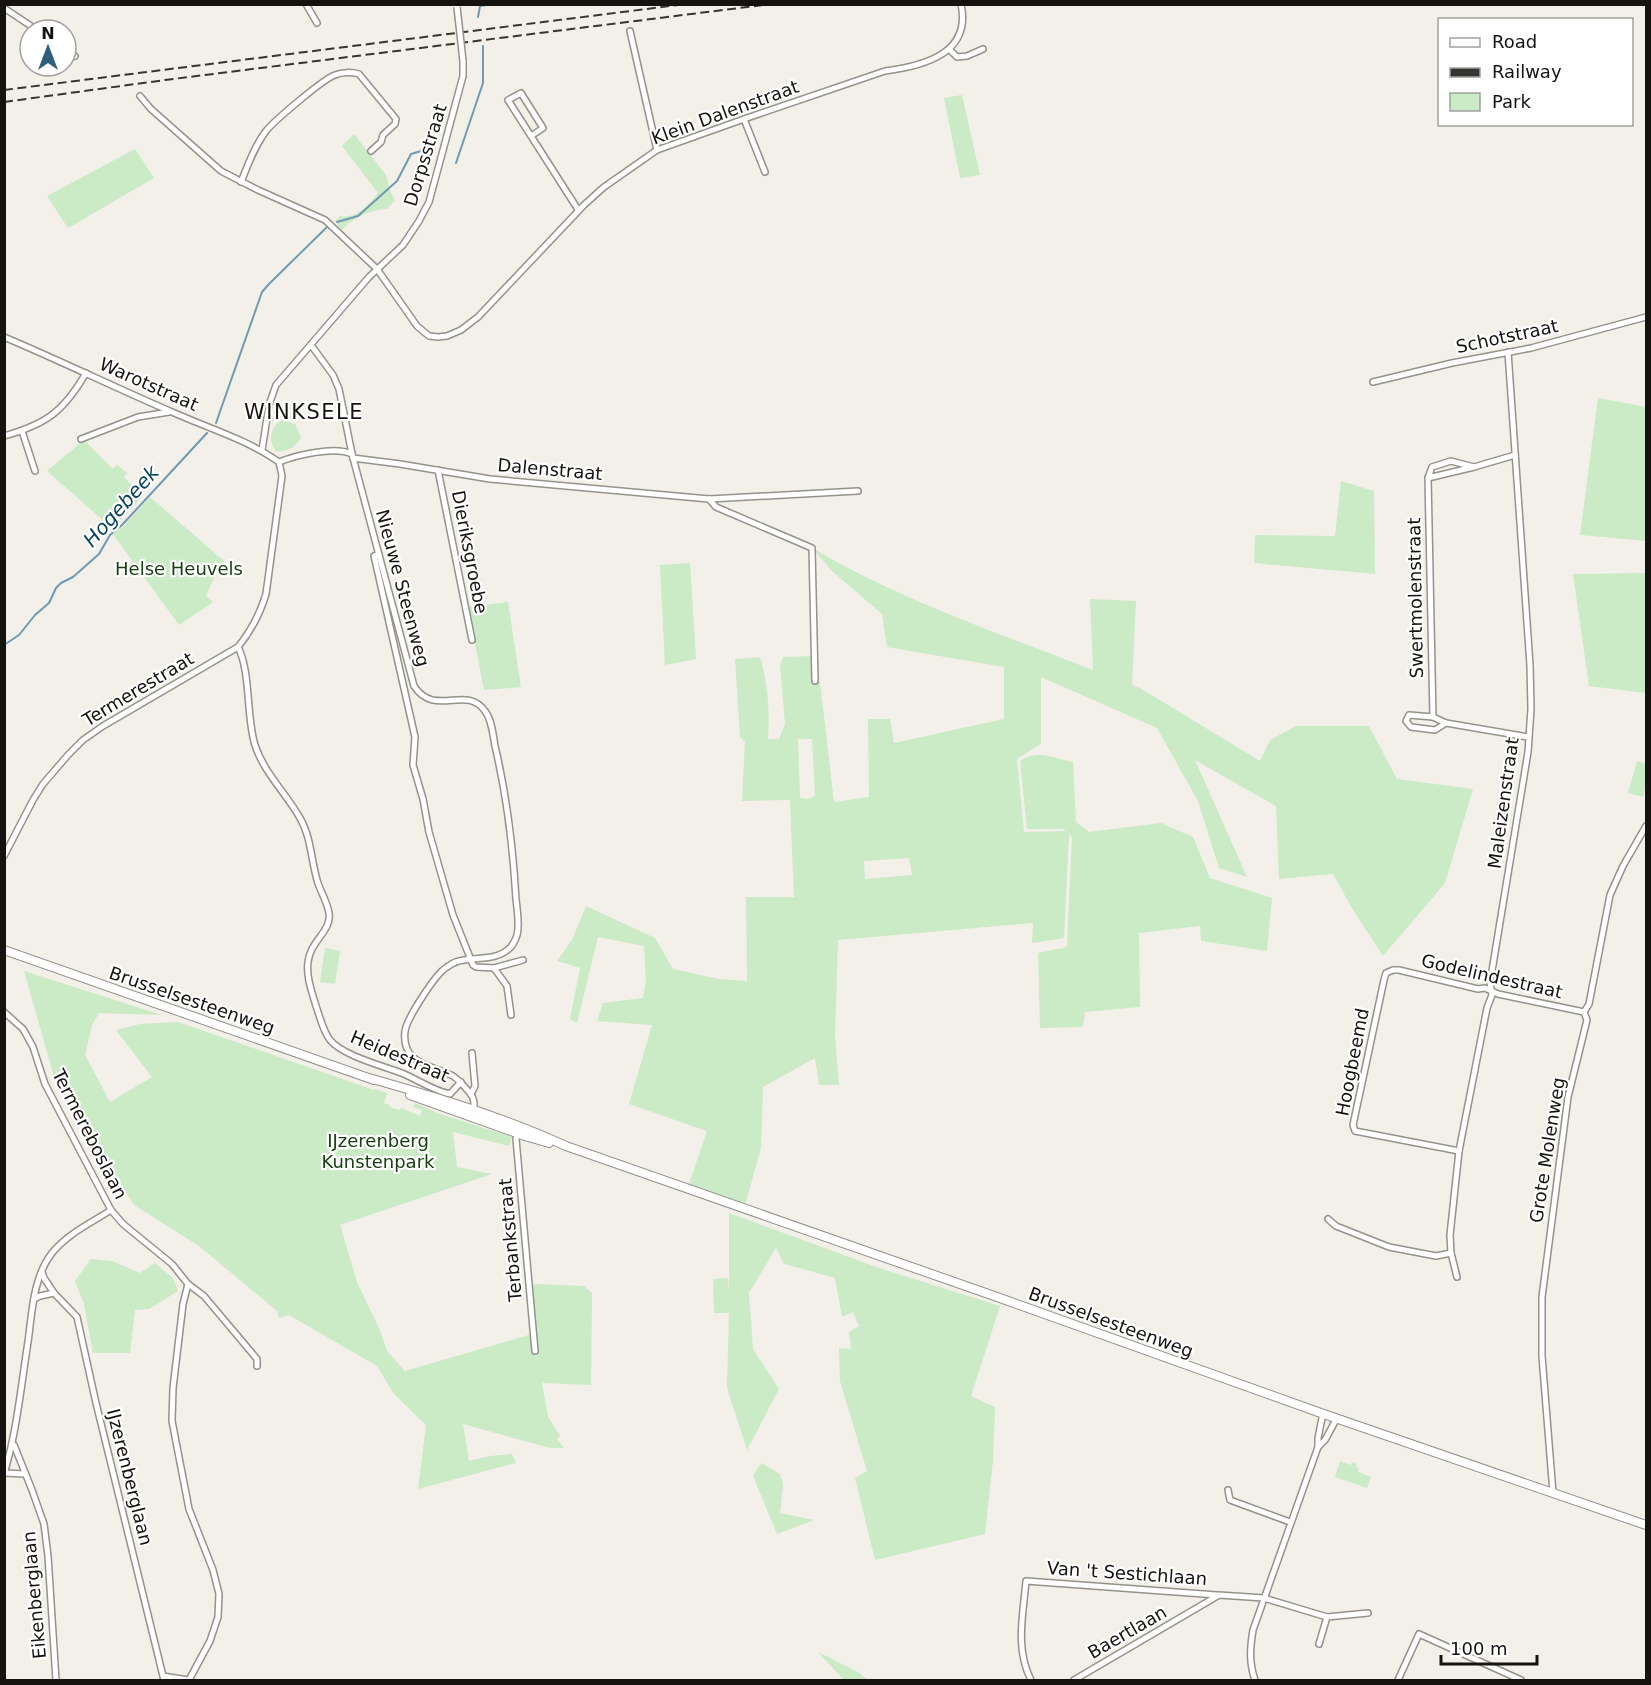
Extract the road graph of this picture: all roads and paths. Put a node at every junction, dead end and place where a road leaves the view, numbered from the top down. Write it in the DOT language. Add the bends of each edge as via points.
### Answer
graph roads {
  1 [pos="306,4"];
  2 [pos="961,4"];
  3 [pos="457,6"];
  4 [pos="4,8"];
  5 [pos="19,18"];
  6 [pos="317,23"];
  7 [pos="630,31"];
  8 [pos="949,49"];
  9 [pos="983,49"];
  10 [pos="140,96"];
  11 [pos="744,118"];
  12 [pos="531,136"];
  13 [pos="657,150"];
  14 [pos="371,151"];
  15 [pos="765,172"];
  16 [pos="242,182"];
  17 [pos="579,210"];
  18 [pos="377,269"];
  19 [pos="1647,317"];
  20 [pos="4,337"];
  21 [pos="311,345"];
  22 [pos="1508,352"];
  23 [pos="86,373"];
  24 [pos="1373,382"];
  25 [pos="171,411"];
  26 [pos="22,431"];
  27 [pos="4,436"];
  28 [pos="81,439"];
  29 [pos="262,450"];
  30 [pos="1515,455"];
  31 [pos="352,456"];
  32 [pos="279,462"];
  33 [pos="1474,467"];
  34 [pos="438,470"];
  35 [pos="35,471"];
  36 [pos="1428,478"];
  37 [pos="858,491"];
  38 [pos="709,500"];
  39 [pos="379,554"];
  40 [pos="472,640"];
  41 [pos="238,647"];
  42 [pos="815,681"];
  43 [pos="1433,717"];
  44 [pos="1446,723"];
  45 [pos="1528,737"];
  46 [pos="1647,826"];
  47 [pos="4,856"];
  48 [pos="4,950"];
  49 [pos="471,959"];
  50 [pos="523,960"];
  51 [pos="494,968"];
  52 [pos="1393,970"];
  53 [pos="1492,992"];
  54 [pos="4,1012"];
  55 [pos="1584,1012"];
  56 [pos="511,1015"];
  57 [pos="472,1053"];
  58 [pos="461,1082"];
  59 [pos="471,1094"];
  60 [pos="472,1114"];
  61 [pos="518,1130"];
  62 [pos="1460,1151"];
  63 [pos="111,1210"];
  64 [pos="1328,1219"];
  65 [pos="1451,1253"];
  66 [pos="42,1272"];
  67 [pos="1457,1277"];
  68 [pos="188,1284"];
  69 [pos="54,1293"];
  70 [pos="34,1299"];
  71 [pos="535,1351"];
  72 [pos="257,1365"];
  73 [pos="1323,1413"];
  74 [pos="1337,1418"];
  75 [pos="13,1444"];
  76 [pos="1318,1447"];
  77 [pos="5,1473"];
  78 [pos="25,1474"];
  79 [pos="1228,1490"];
  80 [pos="1552,1493"];
  81 [pos="1290,1522"];
  82 [pos="1647,1525"];
  83 [pos="1219,1595"];
  84 [pos="1264,1598"];
  85 [pos="1368,1613"];
  86 [pos="1327,1617"];
  87 [pos="1319,1644"];
  88 [pos="164,1678"];
  89 [pos="56,1680"];
  90 [pos="189,1680"];
  91 [pos="1031,1680"];
  92 [pos="1074,1680"];
  93 [pos="1255,1680"];
  94 [pos="1398,1680"];
  95 [pos="1521,1680"];
  1 -- 6 [label="street"];
  2 -- 8 [label="street" via="962,27"];
  3 -- 18 [label="street, Dorpsstraat, bridge" via="463,76 429,202 410,236"];
  4 -- 5 [label="street"];
  7 -- 13 [label="street"];
  8 -- 9 [label="street" via="962,57"];
  8 -- 11 [label="street, Klein Dalenstraat" via="920,65 885,71"];
  10 -- 16 [label="street, Klein Dalenstraat" via="221,171"];
  11 -- 13 [label="street, Klein Dalenstraat"];
  11 -- 15 [label="street"];
  12 -- 12 [label="street" via="508,100 521,93 543,128"];
  12 -- 17 [label="street"];
  13 -- 17 [label="street, Klein Dalenstraat"];
  14 -- 16 [label="street" via="396,119 359,74 341,73 276,120 255,147"];
  16 -- 18 [label="street, Klein Dalenstraat" via="325,220"];
  17 -- 18 [label="street, Klein Dalenstraat" via="484,313 447,336 424,333"];
  18 -- 21 [label="street, Dorpsstraat"];
  19 -- 22 [label="street, Schotstraat"];
  20 -- 23 [label="street, Warotstraat"];
  21 -- 29 [label="street, Dorpsstraat" via="276,385"];
  21 -- 31 [label="street" via="336,381"];
  22 -- 24 [label="street, Schotstraat"];
  22 -- 30 [label="street, Maleizenstraat"];
  23 -- 25 [label="street, Warotstraat"];
  23 -- 26 [label="street" via="75,393 55,413"];
  25 -- 28 [label="street" via="138,417"];
  25 -- 29 [label="street, Warotstraat"];
  26 -- 27 [label="street"];
  26 -- 35 [label="street"];
  29 -- 32 [label="street, Warotstraat"];
  30 -- 33 [label="street"];
  30 -- 45 [label="street, Maleizenstraat" via="1530,665"];
  31 -- 32 [label="street, Dalenstraat" via="342,450 297,455"];
  31 -- 34 [label="street, Dalenstraat"];
  31 -- 39 [label="street, Nieuwe Steenweg"];
  32 -- 41 [label="street" via="282,476 266,594 251,630"];
  33 -- 36 [label="street"];
  33 -- 36 [label="street" via="1451,461 1432,467"];
  34 -- 38 [label="street, Dalenstraat" via="490,479"];
  34 -- 40 [label="street, Dieriksgroebe"];
  36 -- 43 [label="street, Swertmolenstraat"];
  37 -- 38 [label="street"];
  38 -- 42 [label="street, Dalenstraat" via="714,506 812,548"];
  39 -- 49 [label="street" via="374,556 415,736 413,765 453,915"];
  39 -- 49 [label="street, Nieuwe Steenweg" via="414,686 434,701 466,700 480,705 489,719 499,762 515,863 517,936 503,952"];
  41 -- 47 [label="street, Termerestraat" via="83,740 33,800"];
  41 -- 58 [label="street, Heidestraat" via="260,759 303,824 318,886 329,912 326,930 309,955 308,971 330,1040 340,1048 443,1092 450,1094"];
  43 -- 44 [label="street"];
  43 -- 44 [label="street" via="1409,715 1406,721 1411,727 1435,730"];
  44 -- 45 [label="street"];
  45 -- 53 [label="street, Maleizenstraat" via="1490,983"];
  46 -- 55 [label="street, Grote Molenweg" via="1610,895 1589,1004"];
  48 -- 60 [label="main road, Brusselsesteenweg" via="369,1078 428,1095"];
  49 -- 51 [label="street" via="476,967"];
  49 -- 58 [label="street, Nieuwe Steenweg" via="452,964 436,978 410,1017 405,1033 415,1060"];
  50 -- 51 [label="street"];
  51 -- 56 [label="street" via="507,986"];
  52 -- 53 [label="street, Godelindestraat"];
  52 -- 62 [label="street, Hoogbeemd" via="1386,973 1384,980 1353,1125 1355,1131"];
  53 -- 55 [label="street, Godelindestraat"];
  53 -- 62 [label="street, Maleizenstraat"];
  54 -- 63 [label="street, Termereboslaan" via="30,1041 45,1084"];
  55 -- 80 [label="street, Grote Molenweg" via="1587,1020 1568,1097 1542,1297 1542,1356"];
  57 -- 59 [label="street" via="476,1086"];
  58 -- 59 [label="street, Nieuwe Steenweg"];
  59 -- 60 [label="street" via="475,1105"];
  60 -- 61 [label="main road, Brusselsesteenweg"];
  61 -- 71 [label="street, Terbankstraat"];
  61 -- 73 [label="main road, Brusselsesteenweg"];
  62 -- 65 [label="street, Maleizenstraat"];
  63 -- 66 [label="street" via="64,1240"];
  63 -- 68 [label="street, Termereboslaan" via="172,1264"];
  64 -- 65 [label="street" via="1336,1226 1389,1247 1436,1256"];
  65 -- 67 [label="street, Maleizenstraat"];
  66 -- 69 [label="street, IJzerenberglaan"];
  66 -- 70 [label="street"];
  68 -- 72 [label="street, Termereboslaan" via="204,1296 257,1359"];
  68 -- 90 [label="street" via="172,1421 187,1502 219,1594 218,1617 210,1641"];
  69 -- 70 [label="street"];
  69 -- 88 [label="street, IJzerenberglaan" via="76,1317"];
  70 -- 75 [label="street"];
  73 -- 74 [label="main road, Brusselsesteenweg"];
  73 -- 76 [label="street"];
  74 -- 76 [label="street"];
  74 -- 80 [label="main road, Brusselsesteenweg"];
  75 -- 77 [label="street"];
  75 -- 78 [label="street, Eikenberglaan"];
  76 -- 81 [label="street"];
  77 -- 78 [label="street"];
  78 -- 89 [label="street, Eikenberglaan" via="44,1524"];
  79 -- 81 [label="street" via="1230,1500"];
  80 -- 82 [label="main road, Brusselsesteenweg"];
  81 -- 84 [label="street"];
  83 -- 84 [label="street"];
  83 -- 91 [label="street, Van 't Sestichlaan" via="1026,1581 1020,1643 1024,1668"];
  83 -- 92 [label="street, Baertlaan"];
  84 -- 86 [label="street"];
  84 -- 93 [label="street" via="1250,1652"];
  85 -- 86 [label="street"];
  86 -- 87 [label="street"];
  88 -- 90 [label="street, IJzerenberglaan"];
  94 -- 95 [label="street" via="1419,1634"];
}
